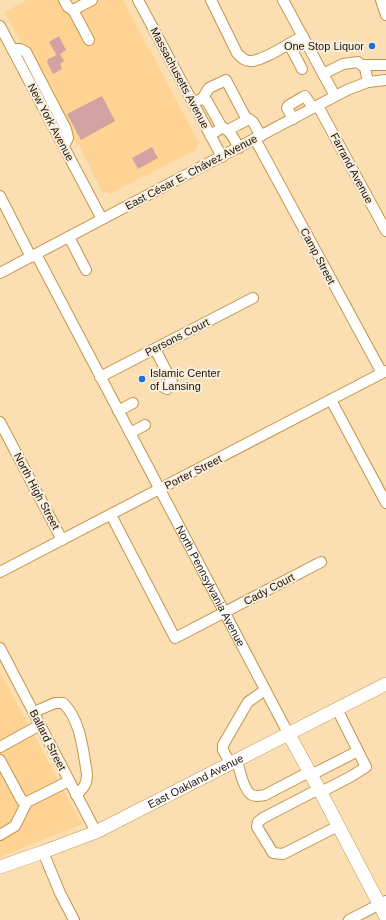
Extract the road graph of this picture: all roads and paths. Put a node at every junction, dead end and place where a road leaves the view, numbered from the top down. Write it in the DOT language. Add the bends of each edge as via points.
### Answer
graph roads {
  1 [pos="64,0"];
  2 [pos="92,0"];
  3 [pos="138,0"];
  4 [pos="211,0"];
  5 [pos="283,0"];
  6 [pos="381,0"];
  7 [pos="73,10"];
  8 [pos="386,15"];
  9 [pos="0,26"];
  10 [pos="303,36"];
  11 [pos="89,40"];
  12 [pos="288,44"];
  13 [pos="363,65"];
  14 [pos="386,65"];
  15 [pos="302,69"];
  16 [pos="322,74"];
  17 [pos="386,80"];
  18 [pos="368,82"];
  19 [pos="335,96"];
  20 [pos="198,101"];
  21 [pos="316,107"];
  22 [pos="293,119"];
  23 [pos="247,120"];
  24 [pos="224,128"];
  25 [pos="210,135"];
  26 [pos="258,138"];
  27 [pos="239,148"];
  28 [pos="222,157"];
  29 [pos="0,196"];
  30 [pos="102,219"];
  31 [pos="386,231"];
  32 [pos="69,237"];
  33 [pos="34,255"];
  34 [pos="86,270"];
  35 [pos="0,273"];
  36 [pos="253,298"];
  37 [pos="154,349"];
  38 [pos="384,372"];
  39 [pos="100,377"];
  40 [pos="162,387"];
  41 [pos="331,400"];
  42 [pos="133,403"];
  43 [pos="118,411"];
  44 [pos="0,422"];
  45 [pos="144,425"];
  46 [pos="130,433"];
  47 [pos="160,489"];
  48 [pos="386,503"];
  49 [pos="111,514"];
  50 [pos="62,540"];
  51 [pos="321,562"];
  52 [pos="0,572"];
  53 [pos="225,612"];
  54 [pos="0,648"];
  55 [pos="386,684"];
  56 [pos="265,690"];
  57 [pos="337,709"];
  58 [pos="34,712"];
  59 [pos="40,725"];
  60 [pos="288,733"];
  61 [pos="0,747"];
  62 [pos="358,751"];
  63 [pos="0,760"];
  64 [pos="234,762"];
  65 [pos="310,773"];
  66 [pos="69,781"];
  67 [pos="320,790"];
  68 [pos="76,795"];
  69 [pos="27,802"];
  70 [pos="338,826"];
  71 [pos="96,832"];
  72 [pos="0,835"];
  73 [pos="43,852"];
  74 [pos="0,867"];
  75 [pos="383,903"];
  76 [pos="386,917"];
  77 [pos="74,920"];
  78 [pos="349,920"];
  1 -- 7 [label="street"];
  2 -- 7 [label="street"];
  3 -- 20 [label="street, Massachusetts Avenue"];
  4 -- 12 [label="street" via="243,58 249,61 261,59"];
  5 -- 10 [label="street"];
  6 -- 8 [label="street"];
  7 -- 11 [label="street"];
  9 -- 30 [label="street, New York Avenue"];
  10 -- 12 [label="street"];
  10 -- 16 [label="street"];
  12 -- 15 [label="street"];
  13 -- 14 [label="street"];
  13 -- 16 [label="street" via="349,62"];
  13 -- 18 [label="street"];
  16 -- 19 [label="street"];
  17 -- 18 [label="street, East César E. Chávez Avenue"];
  18 -- 19 [label="street, East César E. Chávez Avenue"];
  19 -- 21 [label="street, East César E. Chávez Avenue"];
  20 -- 23 [label="street, Camp Street" via="209,88 226,80"];
  20 -- 24 [label="street" via="207,101"];
  20 -- 25 [label="street, Massachusetts Avenue"];
  21 -- 22 [label="street, East César E. Chávez Avenue"];
  21 -- 22 [label="street" via="303,96 288,106"];
  21 -- 31 [label="street, Farrand Avenue"];
  22 -- 26 [label="street, East César E. Chávez Avenue"];
  23 -- 24 [label="street"];
  23 -- 26 [label="street, Camp Street" via="253,122"];
  24 -- 25 [label="street"];
  24 -- 27 [label="street"];
  25 -- 28 [label="street, Massachusetts Avenue"];
  26 -- 27 [label="street, East César E. Chávez Avenue"];
  26 -- 38 [label="street, Camp Street"];
  27 -- 28 [label="street, East César E. Chávez Avenue"];
  28 -- 30 [label="street, East César E. Chávez Avenue"];
  29 -- 33 [label="street, North Pennsylvania Avenue"];
  30 -- 32 [label="street, East César E. Chávez Avenue"];
  32 -- 33 [label="street, East César E. Chávez Avenue"];
  32 -- 34 [label="street"];
  33 -- 35 [label="street, East César E. Chávez Avenue"];
  33 -- 39 [label="street, North Pennsylvania Avenue"];
  36 -- 37 [label="street, Persons Court"];
  37 -- 39 [label="street, Persons Court"];
  37 -- 40 [label="street" via="172,382 167,389"];
  38 -- 41 [label="street, Porter Street"];
  39 -- 43 [label="street, North Pennsylvania Avenue"];
  41 -- 47 [label="street, Porter Street"];
  41 -- 48 [label="street"];
  42 -- 43 [label="street"];
  43 -- 46 [label="street, North Pennsylvania Avenue"];
  44 -- 50 [label="street, North High Street"];
  45 -- 46 [label="street"];
  46 -- 47 [label="street, North Pennsylvania Avenue"];
  47 -- 49 [label="street, Porter Street"];
  47 -- 53 [label="street, North Pennsylvania Avenue"];
  49 -- 50 [label="street, Porter Street"];
  49 -- 53 [label="street, Cady Court" via="175,638"];
  50 -- 52 [label="street, Porter Street"];
  51 -- 53 [label="street, Cady Court"];
  53 -- 56 [label="street, North Pennsylvania Avenue"];
  54 -- 58 [label="street, Ballard Street"];
  55 -- 57 [label="main road, East Oakland Avenue"];
  56 -- 60 [label="street, North Pennsylvania Avenue"];
  56 -- 64 [label="street" via="248,702 223,745 223,750"];
  57 -- 60 [label="main road, East Oakland Avenue"];
  57 -- 62 [label="street"];
  58 -- 59 [label="street, Ballard Street"];
  58 -- 68 [label="street" via="55,703 63,703 69,710 77,726 87,774 87,782"];
  59 -- 61 [label="street"];
  59 -- 66 [label="street, Ballard Street"];
  60 -- 64 [label="main road, East Oakland Avenue"];
  60 -- 65 [label="main road, North Pennsylvania Avenue"];
  62 -- 65 [label="street"];
  62 -- 67 [label="street" via="366,767"];
  63 -- 69 [label="street" via="22,801"];
  64 -- 65 [label="street" via="248,792 258,797"];
  64 -- 71 [label="main road, East Oakland Avenue"];
  65 -- 67 [label="main road, North Pennsylvania Avenue"];
  66 -- 68 [label="street, Ballard Street"];
  66 -- 69 [label="street"];
  67 -- 70 [label="main road, North Pennsylvania Avenue"];
  67 -- 70 [label="street" via="263,818 257,827 272,853 283,854"];
  68 -- 71 [label="street, Ballard Street"];
  69 -- 72 [label="street" via="15,826"];
  70 -- 75 [label="main road, North Pennsylvania Avenue"];
  71 -- 73 [label="main road, East Oakland Avenue"];
  73 -- 74 [label="main road, East Oakland Avenue"];
  73 -- 77 [label="street"];
  75 -- 76 [label="main road, North Pennsylvania Avenue"];
  75 -- 78 [label="street"];
}
